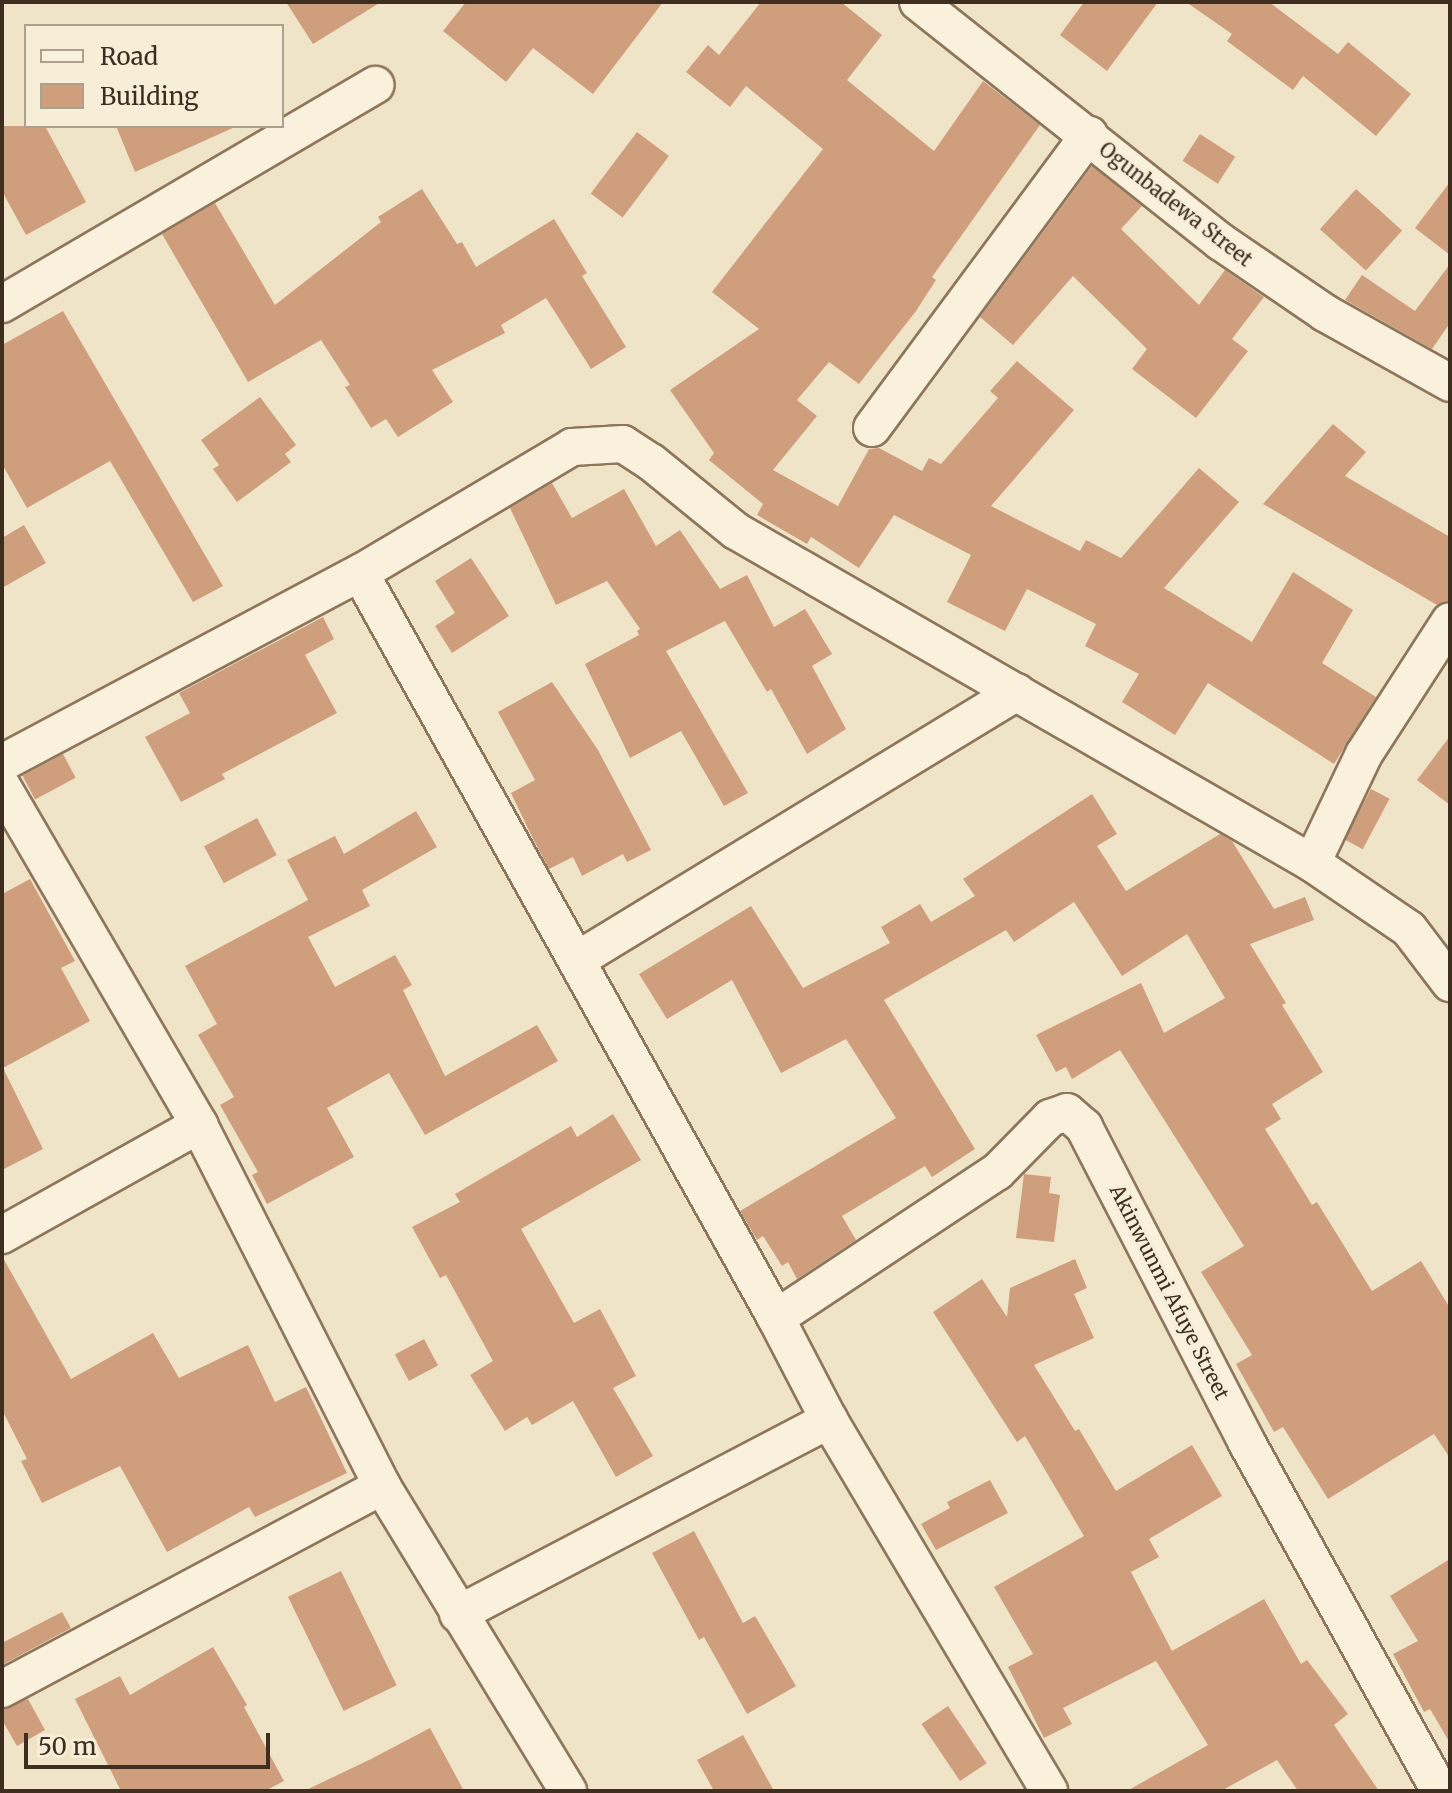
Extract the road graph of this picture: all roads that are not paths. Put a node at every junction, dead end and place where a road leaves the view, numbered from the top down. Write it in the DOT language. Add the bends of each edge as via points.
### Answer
graph roads {
  1 [pos="918,2"];
  2 [pos="375,85"];
  3 [pos="1089,135"];
  4 [pos="2,304"];
  5 [pos="1450,383"];
  6 [pos="872,428"];
  7 [pos="360,573"];
  8 [pos="1450,621"];
  9 [pos="1017,692"];
  10 [pos="2,763"];
  11 [pos="2,786"];
  12 [pos="1312,863"];
  13 [pos="577,960"];
  14 [pos="1450,983"];
  15 [pos="199,1125"];
  16 [pos="2,1235"];
  17 [pos="776,1318"];
  18 [pos="829,1420"];
  19 [pos="382,1486"];
  20 [pos="458,1614"];
  21 [pos="2,1689"];
  22 [pos="568,1791"];
  23 [pos="1049,1791"];
  24 [pos="1440,1791"];
  1 -- 3 [label="street, Ogunbadewa Street"];
  2 -- 4 [label="street"];
  3 -- 5 [label="street, Ogunbadewa Street" via="1221,242 1325,313"];
  3 -- 6 [label="street"];
  7 -- 9 [label="street" via="572,447 623,444 736,531"];
  7 -- 10 [label="street"];
  7 -- 13 [label="street"];
  8 -- 12 [label="street" via="1364,754"];
  9 -- 12 [label="street"];
  9 -- 13 [label="street"];
  11 -- 15 [label="street"];
  12 -- 14 [label="street" via="1409,929"];
  13 -- 17 [label="street"];
  15 -- 16 [label="street"];
  15 -- 19 [label="street"];
  17 -- 18 [label="street"];
  17 -- 24 [label="street, Akinwunmi Afuye Street" via="997,1172 1050,1118 1067,1112 1084,1127 1247,1443"];
  18 -- 20 [label="street"];
  18 -- 23 [label="street"];
  19 -- 20 [label="street"];
  19 -- 21 [label="street"];
  20 -- 22 [label="street"];
}
